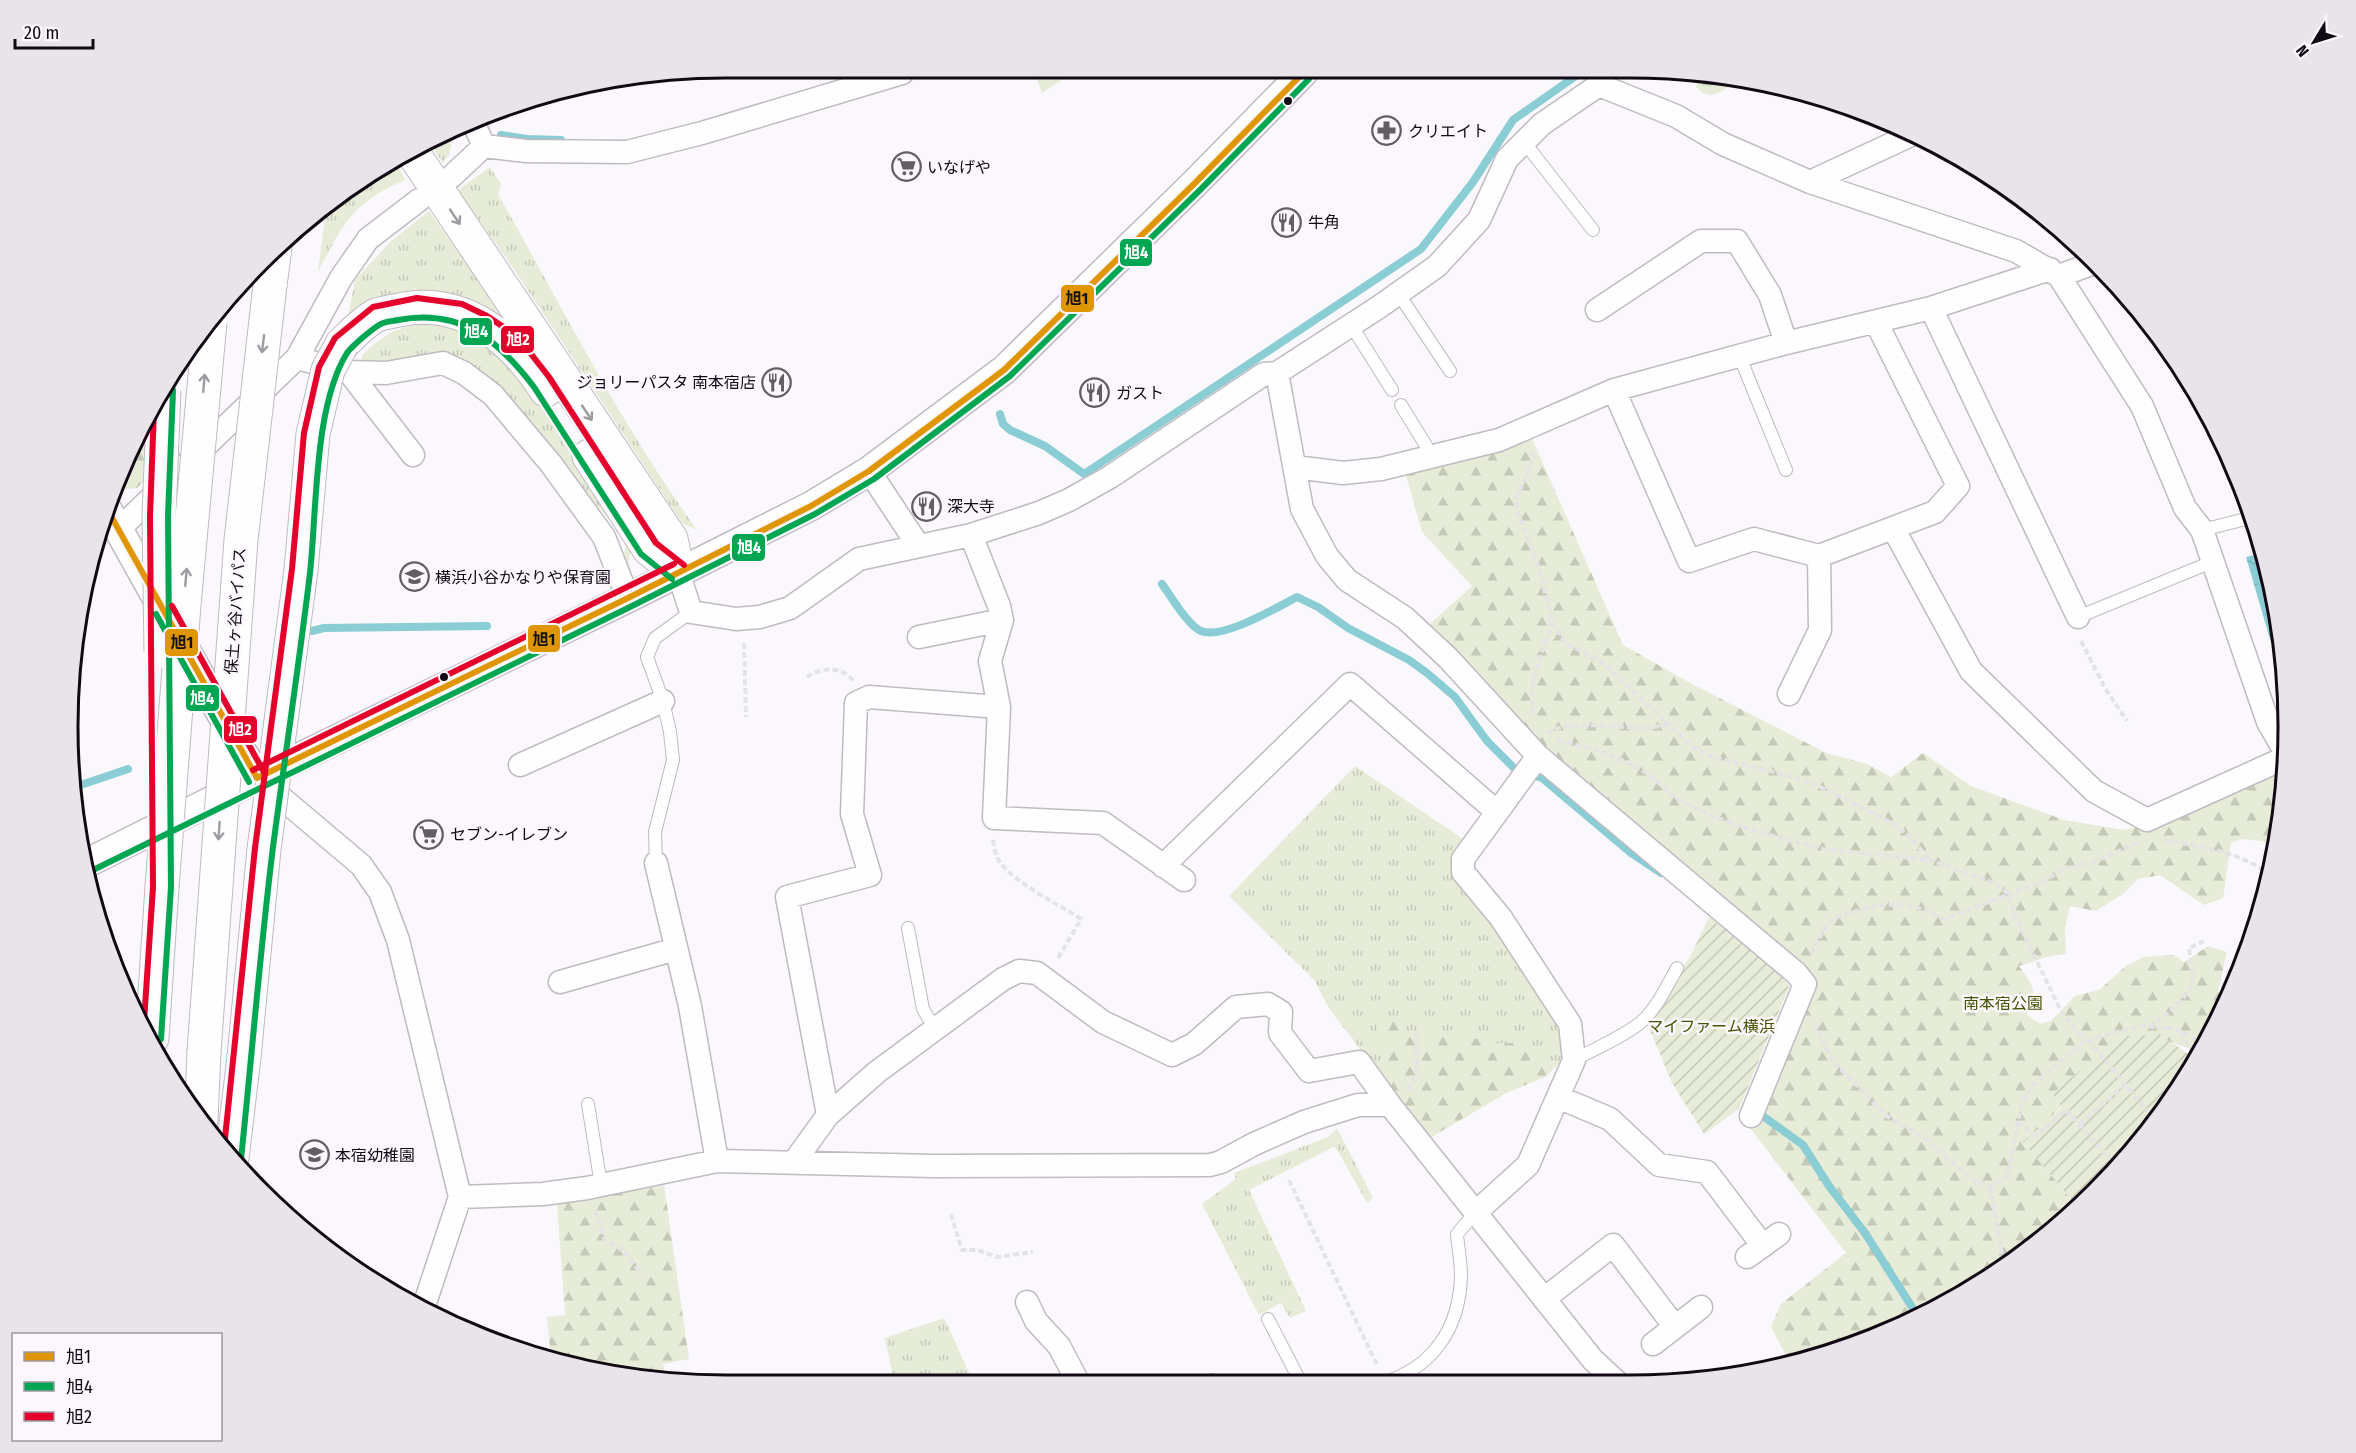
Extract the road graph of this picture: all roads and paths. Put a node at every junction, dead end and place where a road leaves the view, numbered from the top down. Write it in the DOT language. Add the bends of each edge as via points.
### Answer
graph roads {
  1 [pos="885,78"];
  2 [pos="1298,78"];
  3 [pos="1597,78"];
  4 [pos="476,128"];
  5 [pos="1903,139"];
  6 [pos="1524,141"];
  7 [pos="484,146"];
  8 [pos="416,158"];
  9 [pos="451,177"];
  10 [pos="1810,182"];
  11 [pos="419,200"];
  12 [pos="1593,230"];
  13 [pos="273,263"];
  14 [pos="2085,265"];
  15 [pos="2054,272"];
  16 [pos="1398,294"];
  17 [pos="1930,308"];
  18 [pos="1598,310"];
  19 [pos="1876,322"];
  20 [pos="1351,325"];
  21 [pos="209,337"];
  22 [pos="1785,343"];
  23 [pos="1739,356"];
  24 [pos="297,358"];
  25 [pos="346,358"];
  26 [pos="1450,371"];
  27 [pos="1277,373"];
  28 [pos="1392,390"];
  29 [pos="1614,390"];
  30 [pos="163,405"];
  31 [pos="1401,405"];
  32 [pos="413,455"];
  33 [pos="1433,457"];
  34 [pos="1534,457"];
  35 [pos="1295,467"];
  36 [pos="1786,470"];
  37 [pos="869,471"];
  38 [pos="113,518"];
  39 [pos="2244,520"];
  40 [pos="1893,528"];
  41 [pos="2202,531"];
  42 [pos="970,535"];
  43 [pos="918,545"];
  44 [pos="1820,556"];
  45 [pos="2214,561"];
  46 [pos="678,572"];
  47 [pos="628,598"];
  48 [pos="691,612"];
  49 [pos="2078,617"];
  50 [pos="743,619"];
  51 [pos="1002,620"];
  52 [pos="1552,623"];
  53 [pos="919,637"];
  54 [pos="848,673"];
  55 [pos="807,677"];
  56 [pos="1789,694"];
  57 [pos="663,701"];
  58 [pos="999,707"];
  59 [pos="746,717"];
  60 [pos="1535,717"];
  61 [pos="2127,721"];
  62 [pos="1668,725"];
  63 [pos="2278,739"];
  64 [pos="1543,744"];
  65 [pos="2277,761"];
  66 [pos="520,765"];
  67 [pos="257,778"];
  68 [pos="1497,812"];
  69 [pos="994,818"];
  70 [pos="2149,829"];
  71 [pos="1930,860"];
  72 [pos="92,861"];
  73 [pos="656,863"];
  74 [pos="1163,866"];
  75 [pos="2262,869"];
  76 [pos="1184,880"];
  77 [pos="162,886"];
  78 [pos="2008,894"];
  79 [pos="908,927"];
  80 [pos="2204,941"];
  81 [pos="676,949"];
  82 [pos="1803,962"];
  83 [pos="1677,968"];
  84 [pos="1045,980"];
  85 [pos="560,982"];
  86 [pos="1805,984"];
  87 [pos="2149,1027"];
  88 [pos="153,1028"];
  89 [pos="935,1029"];
  90 [pos="1416,1029"];
  91 [pos="2182,1032"];
  92 [pos="2197,1040"];
  93 [pos="2087,1041"];
  94 [pos="2192,1050"];
  95 [pos="1574,1060"];
  96 [pos="2125,1085"];
  97 [pos="1558,1097"];
  98 [pos="588,1104"];
  99 [pos="1390,1105"];
  100 [pos="202,1107"];
  101 [pos="2150,1113"];
  102 [pos="828,1115"];
  103 [pos="1751,1116"];
  104 [pos="2018,1122"];
  105 [pos="2080,1124"];
  106 [pos="233,1147"];
  107 [pos="2111,1160"];
  108 [pos="717,1161"];
  109 [pos="794,1161"];
  110 [pos="1288,1180"];
  111 [pos="1990,1186"];
  112 [pos="594,1187"];
  113 [pos="460,1197"];
  114 [pos="1475,1213"];
  115 [pos="951,1214"];
  116 [pos="1763,1246"];
  117 [pos="1033,1252"];
  118 [pos="2003,1257"];
  119 [pos="641,1275"];
  120 [pos="1544,1299"];
  121 [pos="426,1301"];
  122 [pos="1027,1302"];
  123 [pos="1701,1307"];
  124 [pos="1268,1319"];
  125 [pos="1675,1327"];
  126 [pos="1653,1344"];
  127 [pos="1074,1375"];
  128 [pos="1297,1375"];
  129 [pos="1381,1375"];
  130 [pos="1406,1375"];
  131 [pos="1594,1375"];
  1 -- 7 [label="street" via="627,152 526,151"];
  2 -- 37 [label="street" via="1005,370"];
  3 -- 6 [label="street"];
  3 -- 10 [label="street" via="1723,144"];
  4 -- 7 [label="street"];
  5 -- 10 [label="street"];
  6 -- 12 [label="lane"];
  6 -- 16 [label="street" via="1507,159 1479,220 1437,266"];
  7 -- 9 [label="street"];
  8 -- 46 [label="highway, one-way" via="671,539"];
  10 -- 15 [label="street" via="2016,251"];
  11 -- 24 [label="street" via="368,239 341,278"];
  13 -- 100 [label="highway, 保土ヶ谷バイパス, one-way, bridge" via="241,540"];
  14 -- 15 [label="street"];
  15 -- 17 [label="street"];
  15 -- 41 [label="street" via="2142,406 2185,508"];
  16 -- 20 [label="street"];
  16 -- 26 [label="lane"];
  17 -- 19 [label="street"];
  17 -- 49 [label="street"];
  18 -- 22 [label="street" via="1701,241 1737,241 1770,295"];
  19 -- 22 [label="street"];
  19 -- 40 [label="street" via="1958,486 1935,512"];
  20 -- 27 [label="street"];
  20 -- 28 [label="lane"];
  77 -- 21 [label="highway, one-way, bridge"];
  22 -- 23 [label="street"];
  23 -- 29 [label="street"];
  23 -- 36 [label="lane"];
  24 -- 25 [label="street"];
  24 -- 38 [label="street"];
  25 -- 32 [label="street"];
  25 -- 46 [label="highway" via="377,315 419,307 460,313 482,323 521,355 649,549"];
  25 -- 47 [label="street" via="386,373 443,363 493,394 604,537"];
  25 -- 106 [label="highway, bridge" via="328,370 313,434 301,570 264,849"];
  27 -- 35 [label="street"];
  27 -- 42 [label="street" via="1264,374 1148,454 1069,500"];
  29 -- 33 [label="street" via="1499,440"];
  29 -- 44 [label="street" via="1689,561 1754,539"];
  30 -- 77 [label="highway, bridge" via="159,516"];
  31 -- 33 [label="lane"];
  33 -- 35 [label="street" via="1343,473"];
  34 -- 52 [label="path" via="1516,499"];
  35 -- 64 [label="street" via="1302,509 1327,556 1347,580 1405,618"];
  37 -- 43 [label="street"];
  37 -- 46 [label="street" via="811,506"];
  38 -- 67 [label="street"];
  39 -- 41 [label="lane"];
  40 -- 44 [label="street"];
  40 -- 70 [label="street" via="1971,671 2094,791"];
  41 -- 45 [label="street"];
  42 -- 43 [label="street"];
  42 -- 51 [label="street"];
  43 -- 50 [label="street" via="859,560 790,608"];
  44 -- 56 [label="street" via="1820,630"];
  45 -- 49 [label="lane"];
  45 -- 63 [label="street" via="2268,722"];
  46 -- 47 [label="street"];
  46 -- 48 [label="street"];
  47 -- 67 [label="street"];
  48 -- 50 [label="street"];
  48 -- 57 [label="lane" via="655,638 648,657"];
  49 -- 61 [label="path" via="2079,636 2088,657"];
  50 -- 59 [label="path"];
  51 -- 53 [label="street"];
  51 -- 58 [label="street" via="990,661"];
  52 -- 60 [label="path" via="1533,689"];
  52 -- 62 [label="path" via="1567,645 1605,665"];
  54 -- 55 [label="path" via="837,669"];
  57 -- 66 [label="street"];
  57 -- 73 [label="lane" via="673,760 655,832"];
  58 -- 69 [label="street"];
  58 -- 102 [label="street" via="869,697 856,703 852,814 870,875 787,897"];
  62 -- 64 [label="path" via="1647,729 1554,729"];
  62 -- 71 [label="path" via="1693,747 1712,757 1812,783 1833,793 1894,825"];
  64 -- 68 [label="street"];
  64 -- 71 [label="path" via="1598,750 1627,762 1650,775 1675,798 1748,829 1823,849"];
  64 -- 86 [label="street"];
  65 -- 70 [label="street"];
  67 -- 72 [label="street"];
  67 -- 113 [label="street" via="361,865 380,892 398,940"];
  68 -- 74 [label="street" via="1350,684"];
  68 -- 95 [label="street" via="1463,859 1463,872 1501,918 1570,1024"];
  69 -- 74 [label="street" via="1103,823"];
  69 -- 84 [label="path" via="994,851 1000,863 1081,919"];
  70 -- 75 [label="path" via="2224,851"];
  70 -- 78 [label="path" via="2094,862 2062,870"];
  71 -- 78 [label="path" via="1997,884"];
  73 -- 81 [label="street"];
  74 -- 76 [label="street"];
  77 -- 88 [label="highway"];
  78 -- 82 [label="path" via="1944,919 1926,910 1886,903 1852,912 1828,924"];
  78 -- 93 [label="path" via="2046,984 2060,1009"];
  79 -- 89 [label="lane" via="923,1009"];
  80 -- 87 [label="path" via="2190,948 2192,980 2187,992"];
  81 -- 85 [label="street"];
  81 -- 108 [label="street"];
  83 -- 95 [label="lane" via="1642,1021"];
  84 -- 89 [label="street" via="1037,973 1011,974"];
  84 -- 99 [label="street" via="1103,1022 1172,1055 1194,1044 1236,1007 1268,1004 1281,1012 1280,1033 1309,1071 1359,1062"];
  86 -- 103 [label="street"];
  86 -- 111 [label="path" via="1814,1022 1831,1059 1858,1090 1885,1115 1923,1137 1974,1181"];
  87 -- 91 [label="path"];
  87 -- 93 [label="path" via="2138,1026"];
  89 -- 102 [label="street"];
  90 -- 99 [label="path" via="1414,1078 1410,1088"];
  91 -- 92 [label="path"];
  91 -- 94 [label="path"];
  93 -- 96 [label="path"];
  93 -- 104 [label="path" via="2034,1084 2022,1103"];
  95 -- 97 [label="street"];
  96 -- 101 [label="path"];
  96 -- 105 [label="path"];
  97 -- 114 [label="street" via="1528,1165"];
  97 -- 116 [label="street" via="1610,1119 1659,1165 1707,1172"];
  98 -- 112 [label="lane"];
  99 -- 109 [label="street" via="1358,1105 1304,1122 1210,1165 933,1166"];
  99 -- 114 [label="street"];
  102 -- 109 [label="street"];
  104 -- 105 [label="path" via="2036,1137 2066,1110"];
  104 -- 111 [label="path" via="2007,1177"];
  105 -- 107 [label="path"];
  108 -- 109 [label="street"];
  108 -- 112 [label="street"];
  110 -- 129 [label="path"];
  111 -- 118 [label="path"];
  112 -- 113 [label="street" via="543,1194"];
  112 -- 119 [label="path" via="605,1241 618,1245"];
  113 -- 121 [label="street"];
  114 -- 120 [label="street"];
  114 -- 130 [label="lane" via="1457,1234 1459,1298 1448,1332 1428,1358"];
  115 -- 117 [label="path" via="962,1250 998,1257"];
  120 -- 125 [label="street" via="1613,1245"];
  120 -- 131 [label="street"];
  122 -- 127 [label="street"];
  123 -- 125 [label="street"];
  124 -- 128 [label="lane"];
  125 -- 126 [label="street"];
}
